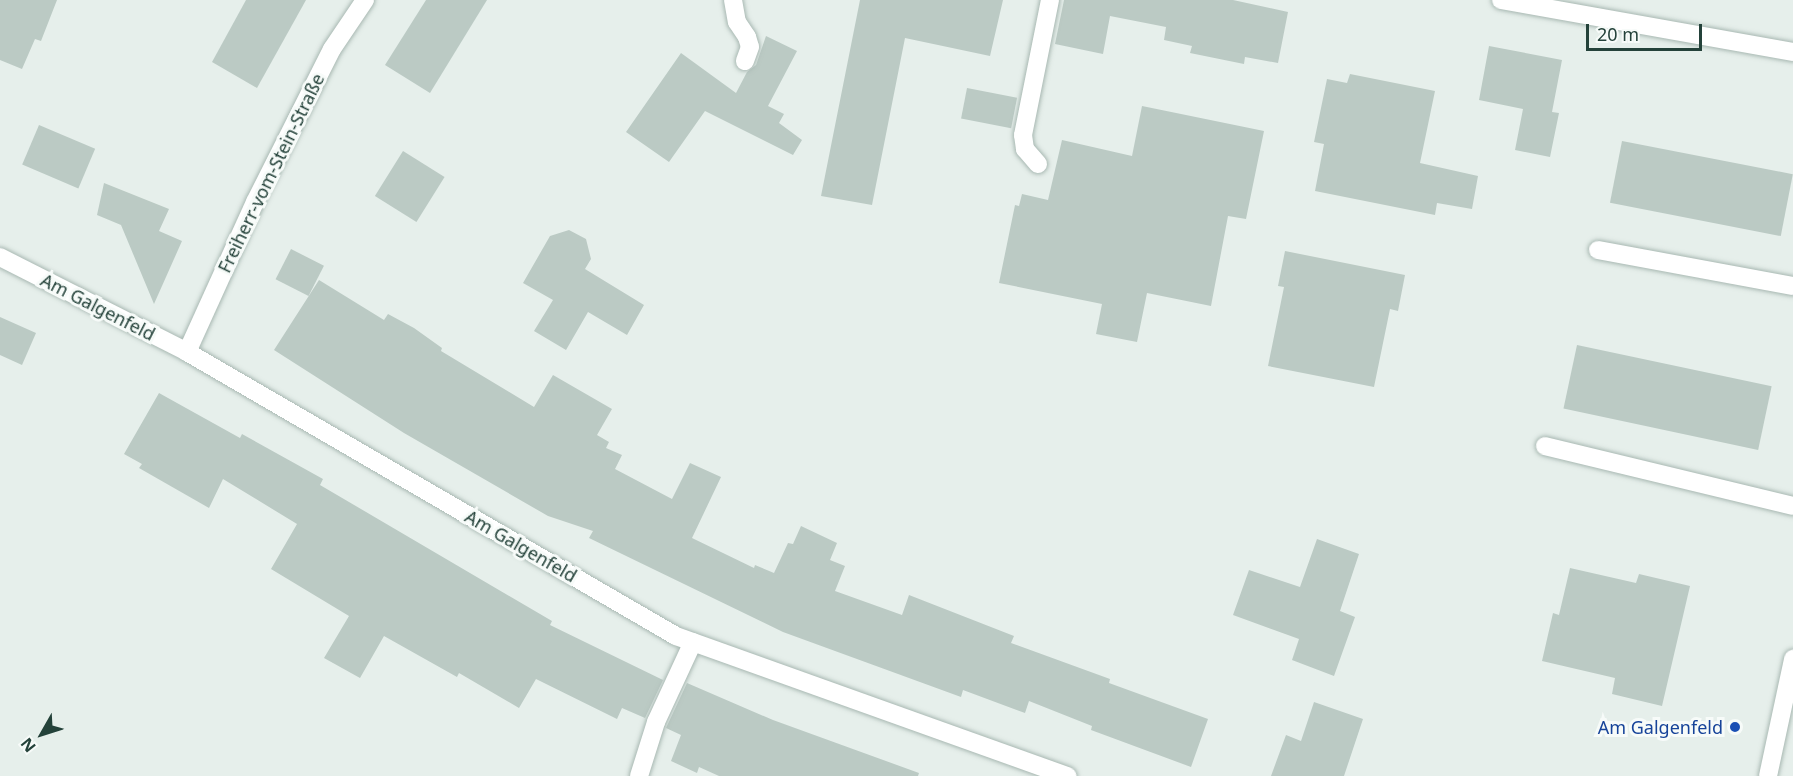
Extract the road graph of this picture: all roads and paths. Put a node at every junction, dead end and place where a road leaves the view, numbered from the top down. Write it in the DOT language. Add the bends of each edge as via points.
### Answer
graph roads {
  1 [pos="365,0"];
  2 [pos="733,0"];
  3 [pos="1050,0"];
  4 [pos="1501,0"];
  5 [pos="1793,52"];
  6 [pos="745,61"];
  7 [pos="1038,165"];
  8 [pos="1598,250"];
  9 [pos="0,257"];
  10 [pos="1793,286"];
  11 [pos="187,352"];
  12 [pos="1545,446"];
  13 [pos="1793,506"];
  14 [pos="693,642"];
  15 [pos="1793,659"];
  16 [pos="639,776"];
  17 [pos="1068,776"];
  18 [pos="1768,776"];
  1 -- 11 [label="street, Freiherr-vom-Stein-Straße" via="332,49 260,191"];
  2 -- 6 [label="street" via="737,22 750,47"];
  3 -- 7 [label="street" via="1023,135 1025,149"];
  4 -- 5 [label="street"];
  8 -- 10 [label="street"];
  9 -- 11 [label="street, Am Galgenfeld"];
  11 -- 14 [label="street, Am Galgenfeld" via="676,636"];
  12 -- 13 [label="street"];
  14 -- 16 [label="street" via="656,722"];
  14 -- 17 [label="street, Am Galgenfeld"];
  15 -- 18 [label="street"];
}
